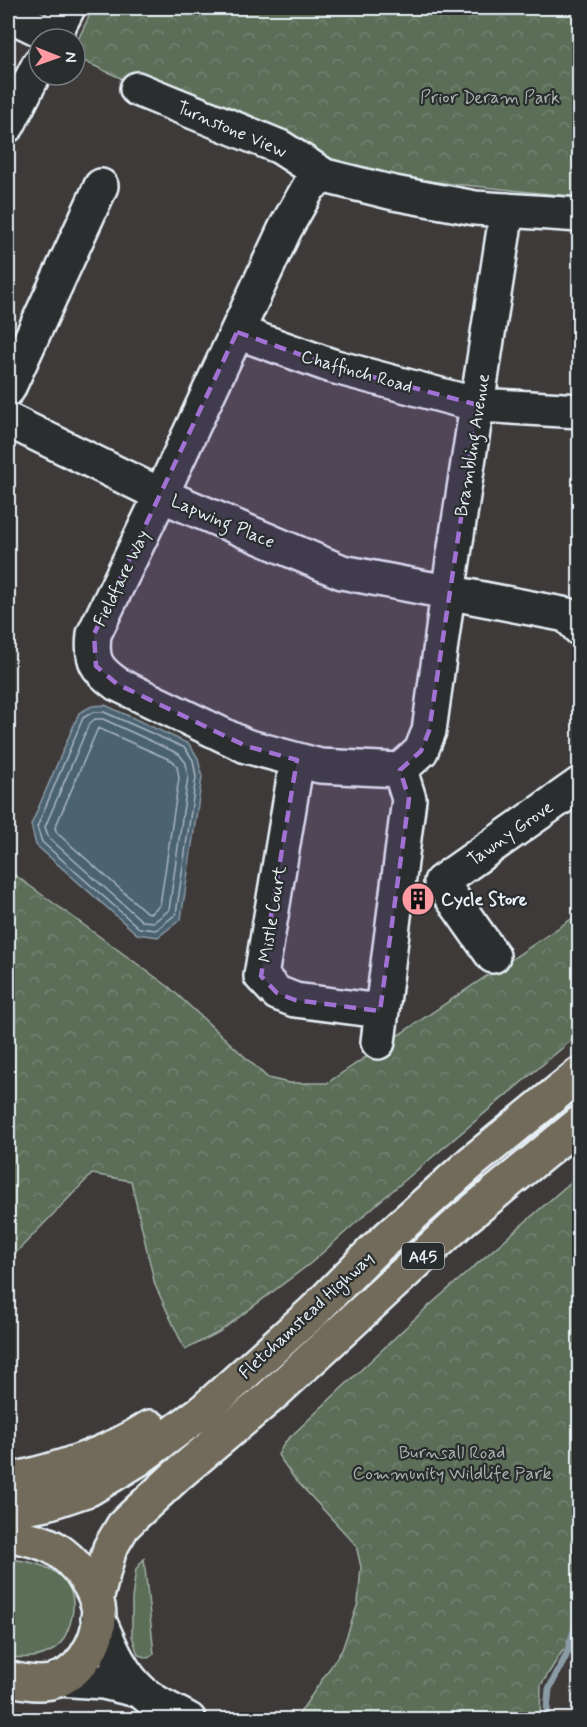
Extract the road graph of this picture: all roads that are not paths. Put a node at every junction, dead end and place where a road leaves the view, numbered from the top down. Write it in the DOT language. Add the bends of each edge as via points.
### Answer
graph roads {
  1 [pos="68,8"];
  2 [pos="8,14"];
  3 [pos="58,27"];
  4 [pos="27,29"];
  5 [pos="27,87"];
  6 [pos="137,89"];
  7 [pos="8,125"];
  8 [pos="325,176"];
  9 [pos="101,186"];
  10 [pos="507,210"];
  11 [pos="579,215"];
  12 [pos="237,332"];
  13 [pos="8,389"];
  14 [pos="478,405"];
  15 [pos="579,411"];
  16 [pos="8,420"];
  17 [pos="161,495"];
  18 [pos="448,593"];
  19 [pos="579,629"];
  20 [pos="297,760"];
  21 [pos="400,770"];
  22 [pos="579,784"];
  23 [pos="404,836"];
  24 [pos="441,882"];
  25 [pos="493,956"];
  26 [pos="579,1074"];
  27 [pos="579,1123"];
  28 [pos="295,1327"];
  29 [pos="8,1481"];
  30 [pos="8,1515"];
  31 [pos="8,1534"];
  32 [pos="97,1609"];
  33 [pos="58,1680"];
  34 [pos="13,1681"];
  35 [pos="141,1691"];
  36 [pos="189,1719"];
  1 -- 3 [label="street"];
  2 -- 4 [label="street"];
  5 -- 7 [label="street"];
  6 -- 8 [label="street, Turnstone View" via="280,147"];
  8 -- 10 [label="street" via="394,193"];
  8 -- 12 [label="street, Fieldfare Way" via="310,185 285,229"];
  9 -- 13 [label="street"];
  10 -- 11 [label="street"];
  10 -- 14 [label="street, Brambling Avenue"];
  12 -- 14 [label="street, Chaffinch Road" via="332,366"];
  12 -- 17 [label="street, Fieldfare Way"];
  14 -- 15 [label="street, Chaffinch Road"];
  14 -- 18 [label="street, Brambling Avenue"];
  16 -- 17 [label="street, Lapwing Place"];
  17 -- 18 [label="street, Lapwing Place" via="342,572"];
  17 -- 20 [label="street, Fieldfare Way" via="94,634 96,666 117,684 246,746"];
  18 -- 19 [label="street" via="567,615"];
  18 -- 21 [label="street, Brambling Avenue" via="429,731 421,751"];
  20 -- 21 [label="street, Fieldfare Way" via="320,766"];
  20 -- 23 [label="street, Mistle Court" via="261,976 277,993 379,1026"];
  21 -- 23 [label="street, Mistle Court" via="410,799"];
  22 -- 24 [label="street, Tawny Grove"];
  23 -- 24 [label="street"];
  24 -- 25 [label="street"];
  26 -- 28 [label="highway, Fletchamstead Highway / A45" via="472,1162"];
  27 -- 32 [label="highway, Fletchamstead Highway / A45" via="462,1220 272,1396 123,1526 110,1548"];
  28 -- 29 [label="highway" via="134,1438 50,1472"];
  28 -- 30 [label="highway, Fletchamstead Highway / A45" via="203,1412 137,1460 76,1494 18,1508"];
  31 -- 32 [label="highway" via="39,1542 63,1554 76,1568"];
  32 -- 33 [label="highway, A45" via="92,1645 83,1660"];
  32 -- 35 [label="street" via="108,1643"];
  33 -- 34 [label="highway"];
  33 -- 35 [label="street" via="103,1682"];
  35 -- 36 [label="street"];
}
